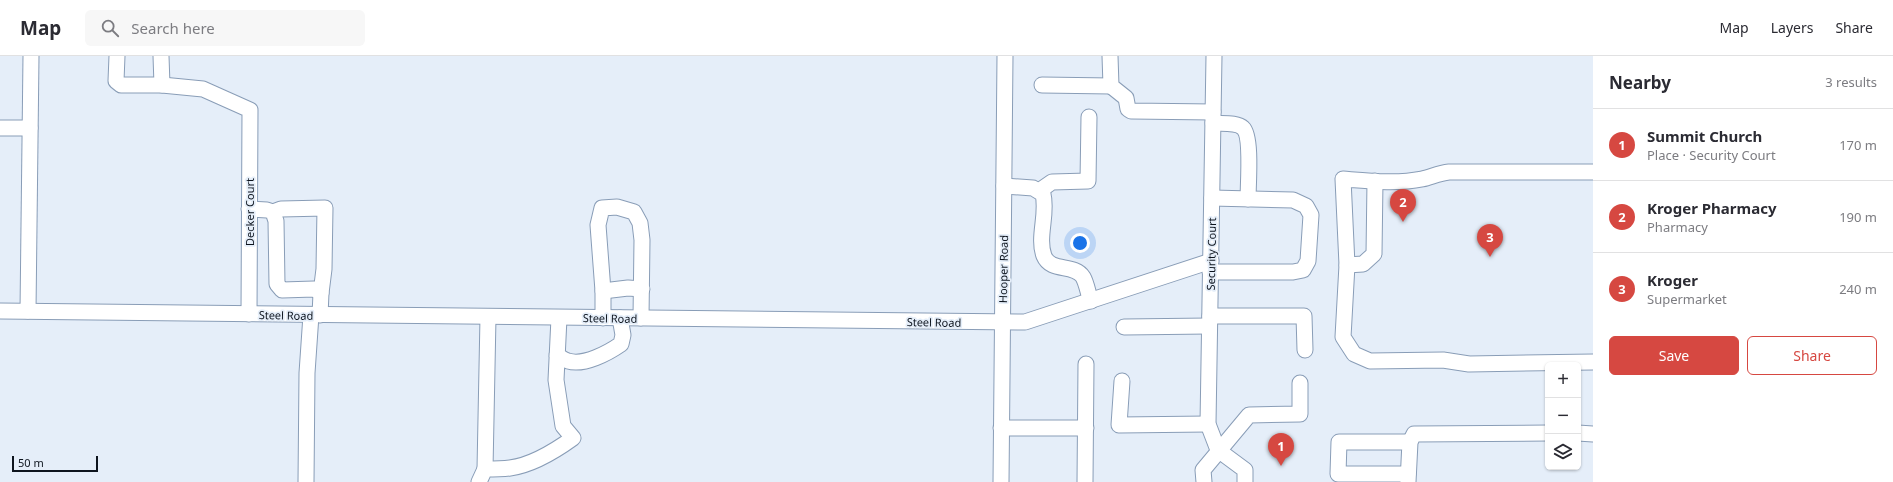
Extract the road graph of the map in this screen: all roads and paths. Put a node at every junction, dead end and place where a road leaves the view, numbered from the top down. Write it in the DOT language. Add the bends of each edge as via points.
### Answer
graph roads {
  1 [pos="31,56"];
  2 [pos="117,56"];
  3 [pos="161,56"];
  4 [pos="1006,56"];
  5 [pos="1110,56"];
  6 [pos="1214,56"];
  7 [pos="162,85"];
  8 [pos="1042,85"];
  9 [pos="1111,86"];
  10 [pos="1089,117"];
  11 [pos="1213,118"];
  12 [pos="0,128"];
  13 [pos="30,128"];
  14 [pos="1593,172"];
  15 [pos="1375,181"];
  16 [pos="1004,186"];
  17 [pos="1039,191"];
  18 [pos="1212,198"];
  19 [pos="1248,199"];
  20 [pos="249,209"];
  21 [pos="273,212"];
  22 [pos="1347,265"];
  23 [pos="1211,266"];
  24 [pos="642,289"];
  25 [pos="604,291"];
  26 [pos="321,293"];
  27 [pos="1091,301"];
  28 [pos="0,311"];
  29 [pos="28,311"];
  30 [pos="249,314"];
  31 [pos="315,315"];
  32 [pos="488,316"];
  33 [pos="559,318"];
  34 [pos="603,318"];
  35 [pos="620,318"];
  36 [pos="641,318"];
  37 [pos="1210,321"];
  38 [pos="1002,322"];
  39 [pos="1124,328"];
  40 [pos="1304,350"];
  41 [pos="557,355"];
  42 [pos="1593,362"];
  43 [pos="1086,364"];
  44 [pos="1122,381"];
  45 [pos="1300,383"];
  46 [pos="1208,424"];
  47 [pos="1001,428"];
  48 [pos="1086,428"];
  49 [pos="1545,433"];
  50 [pos="1581,433"];
  51 [pos="1593,434"];
  52 [pos="1410,442"];
  53 [pos="1218,450"];
  54 [pos="482,476"];
  55 [pos="1408,478"];
  56 [pos="306,482"];
  57 [pos="1001,482"];
  58 [pos="1085,482"];
  59 [pos="1204,482"];
  60 [pos="1245,482"];
  1 -- 13 [label="street"];
  2 -- 7 [label="street" via="116,81 121,85"];
  3 -- 7 [label="street"];
  4 -- 16 [label="street, Hooper Road"];
  5 -- 9 [label="street"];
  6 -- 11 [label="street, Security Court"];
  7 -- 20 [label="street, Decker Court" via="203,90 250,110"];
  8 -- 9 [label="street"];
  9 -- 11 [label="street" via="1126,98 1128,109 1131,111"];
  10 -- 17 [label="street" via="1088,181 1052,182"];
  11 -- 18 [label="street, Security Court"];
  11 -- 19 [label="street" via="1243,127 1245,131 1248,142"];
  12 -- 13 [label="street"];
  13 -- 29 [label="street"];
  14 -- 15 [label="street" via="1449,172 1436,173 1423,179"];
  15 -- 22 [label="street" via="1374,254 1363,264"];
  15 -- 22 [label="street" via="1343,179"];
  16 -- 17 [label="street"];
  16 -- 38 [label="street, Hooper Road"];
  17 -- 27 [label="street" via="1044,198 1044,257 1053,266 1077,272 1083,278"];
  18 -- 19 [label="street, Steel Road"];
  18 -- 23 [label="street, Security Court"];
  19 -- 23 [label="street, Steel Road" via="1293,200 1306,206 1311,215 1308,261 1303,270 1293,272"];
  20 -- 21 [label="street"];
  20 -- 30 [label="street, Decker Court"];
  21 -- 26 [label="street" via="276,221 277,284 282,290 314,289"];
  21 -- 26 [label="street" via="281,209 325,208"];
  22 -- 42 [label="street" via="1343,337 1354,354 1370,361 1443,360 1469,364"];
  23 -- 27 [label="street, Steel Road"];
  23 -- 37 [label="street, Security Court"];
  24 -- 25 [label="street"];
  24 -- 25 [label="street" via="640,223 634,212 617,207 602,208 598,225"];
  24 -- 36 [label="street"];
  25 -- 34 [label="street"];
  26 -- 31 [label="street"];
  27 -- 38 [label="street, Steel Road" via="1025,322"];
  28 -- 29 [label="street, Steel Road"];
  29 -- 30 [label="street, Steel Road"];
  30 -- 31 [label="street, Steel Road"];
  31 -- 32 [label="street, Steel Road"];
  31 -- 56 [label="street" via="307,373"];
  32 -- 33 [label="street, Steel Road"];
  32 -- 54 [label="street"];
  33 -- 34 [label="street, Steel Road"];
  33 -- 41 [label="street"];
  34 -- 35 [label="street, Steel Road"];
  35 -- 36 [label="street, Steel Road"];
  35 -- 41 [label="street" via="623,335 621,344 609,352 589,360 569,362"];
  36 -- 38 [label="street, Steel Road"];
  37 -- 39 [label="street"];
  37 -- 40 [label="street" via="1304,316"];
  37 -- 46 [label="street, Security Court"];
  38 -- 47 [label="street, Hooper Road"];
  41 -- 54 [label="street" via="556,380 560,412 563,426 573,438 533,461"];
  43 -- 48 [label="street"];
  44 -- 46 [label="street" via="1119,425"];
  45 -- 53 [label="street" via="1300,414 1249,415"];
  46 -- 53 [label="street, Security Court"];
  47 -- 48 [label="street"];
  47 -- 57 [label="street, Hooper Road"];
  48 -- 58 [label="street"];
  49 -- 52 [label="street" via="1414,434"];
  50 -- 51 [label="street"];
  52 -- 55 [label="street"];
  52 -- 55 [label="street" via="1339,442 1338,474"];
  53 -- 59 [label="street" via="1203,470"];
  53 -- 60 [label="street" via="1245,470"];
}
